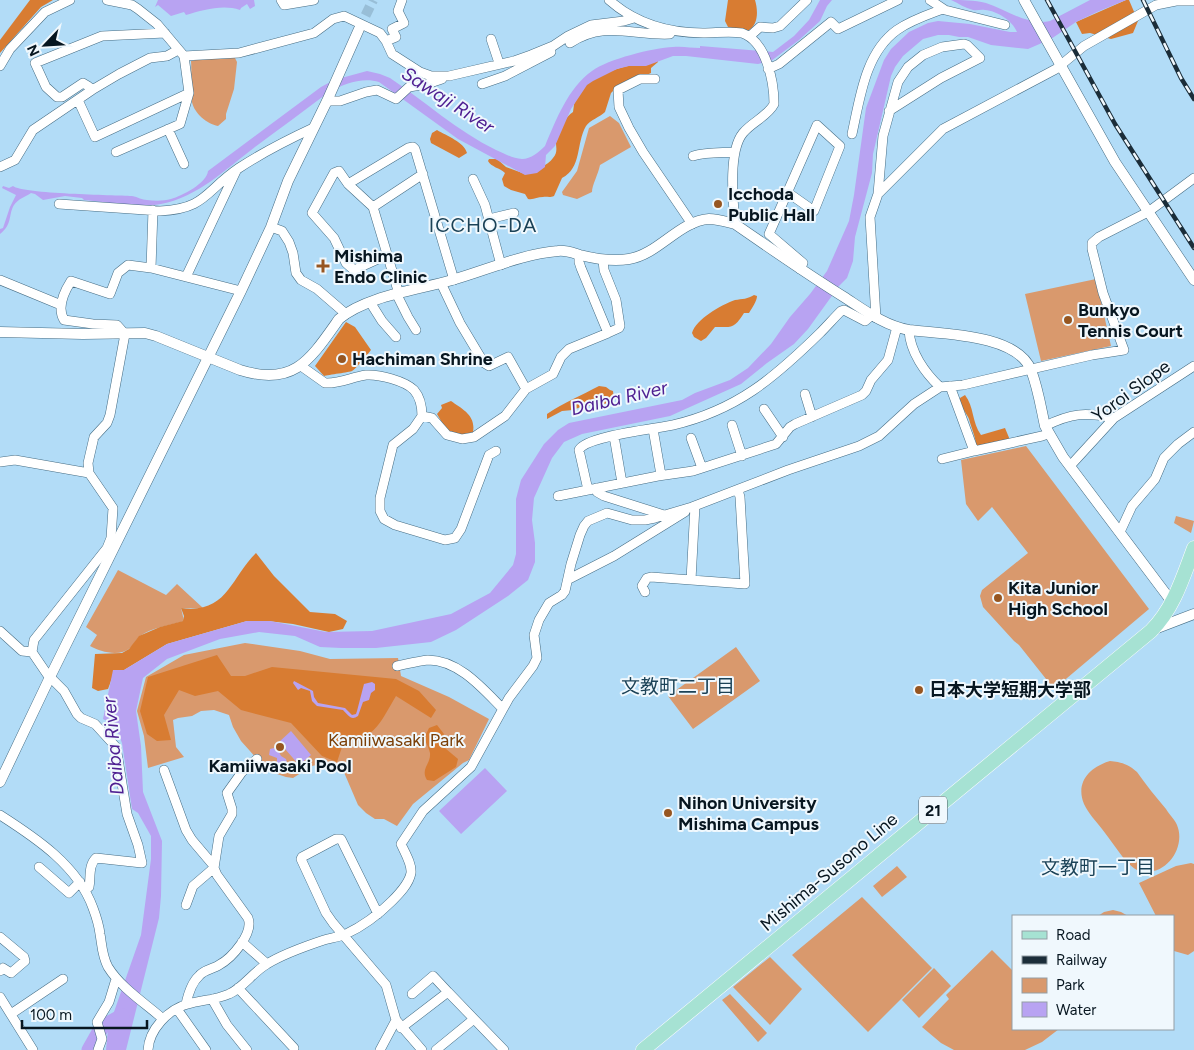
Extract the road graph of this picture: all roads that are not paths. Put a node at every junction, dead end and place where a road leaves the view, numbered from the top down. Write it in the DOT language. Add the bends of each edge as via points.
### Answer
graph roads {
  1 [pos="70,0"];
  2 [pos="107,0"];
  3 [pos="281,0"];
  4 [pos="314,0"];
  5 [pos="402,0"];
  6 [pos="609,0"];
  7 [pos="807,0"];
  8 [pos="898,0"];
  9 [pos="930,0"];
  10 [pos="1024,0"];
  11 [pos="1194,1"];
  12 [pos="943,9"];
  13 [pos="634,18"];
  14 [pos="1005,25"];
  15 [pos="359,29"];
  16 [pos="165,33"];
  17 [pos="683,33"];
  18 [pos="750,36"];
  19 [pos="491,39"];
  20 [pos="386,41"];
  21 [pos="566,42"];
  22 [pos="181,53"];
  23 [pos="499,63"];
  24 [pos="1060,64"];
  25 [pos="0,66"];
  26 [pos="768,67"];
  27 [pos="449,76"];
  28 [pos="655,79"];
  29 [pos="482,84"];
  30 [pos="92,90"];
  31 [pos="189,93"];
  32 [pos="329,98"];
  33 [pos="78,100"];
  34 [pos="889,111"];
  35 [pos="313,128"];
  36 [pos="168,129"];
  37 [pos="852,134"];
  38 [pos="116,152"];
  39 [pos="736,152"];
  40 [pos="693,156"];
  41 [pos="184,164"];
  42 [pos="0,167"];
  43 [pos="237,170"];
  44 [pos="423,174"];
  45 [pos="1194,178"];
  46 [pos="473,179"];
  47 [pos="348,184"];
  48 [pos="787,192"];
  49 [pos="878,194"];
  50 [pos="59,204"];
  51 [pos="373,207"];
  52 [pos="153,210"];
  53 [pos="1148,212"];
  54 [pos="514,213"];
  55 [pos="489,219"];
  56 [pos="692,224"];
  57 [pos="735,224"];
  58 [pos="271,227"];
  59 [pos="579,254"];
  60 [pos="388,255"];
  61 [pos="603,260"];
  62 [pos="502,265"];
  63 [pos="151,268"];
  64 [pos="800,269"];
  65 [pos="186,277"];
  66 [pos="0,280"];
  67 [pos="454,280"];
  68 [pos="1194,280"];
  69 [pos="441,283"];
  70 [pos="241,291"];
  71 [pos="398,294"];
  72 [pos="370,302"];
  73 [pos="61,305"];
  74 [pos="346,314"];
  75 [pos="874,316"];
  76 [pos="898,327"];
  77 [pos="416,330"];
  78 [pos="909,330"];
  79 [pos="0,332"];
  80 [pos="608,333"];
  81 [pos="125,334"];
  82 [pos="396,337"];
  83 [pos="208,357"];
  84 [pos="301,366"];
  85 [pos="1194,366"];
  86 [pos="1031,369"];
  87 [pos="950,386"];
  88 [pos="940,387"];
  89 [pos="526,389"];
  90 [pos="805,394"];
  91 [pos="764,409"];
  92 [pos="422,416"];
  93 [pos="812,417"];
  94 [pos="1114,418"];
  95 [pos="732,424"];
  96 [pos="652,428"];
  97 [pos="1047,430"];
  98 [pos="1194,432"];
  99 [pos="614,436"];
  100 [pos="784,436"];
  101 [pos="691,438"];
  102 [pos="974,450"];
  103 [pos="496,451"];
  104 [pos="742,456"];
  105 [pos="942,459"];
  106 [pos="0,462"];
  107 [pos="1070,466"];
  108 [pos="702,468"];
  109 [pos="89,473"];
  110 [pos="661,475"];
  111 [pos="622,483"];
  112 [pos="592,489"];
  113 [pos="738,490"];
  114 [pos="558,496"];
  115 [pos="694,506"];
  116 [pos="664,515"];
  117 [pos="1120,532"];
  118 [pos="1194,548"];
  119 [pos="568,579"];
  120 [pos="691,580"];
  121 [pos="645,592"];
  122 [pos="1172,602"];
  123 [pos="1194,614"];
  124 [pos="0,631"];
  125 [pos="1152,631"];
  126 [pos="32,652"];
  127 [pos="397,666"];
  128 [pos="50,677"];
  129 [pos="503,709"];
  130 [pos="256,760"];
  131 [pos="164,770"];
  132 [pos="0,782"];
  133 [pos="0,815"];
  134 [pos="214,867"];
  135 [pos="39,868"];
  136 [pos="82,886"];
  137 [pos="186,905"];
  138 [pos="378,914"];
  139 [pos="344,935"];
  140 [pos="0,937"];
  141 [pos="242,942"];
  142 [pos="268,964"];
  143 [pos="0,971"];
  144 [pos="63,979"];
  145 [pos="118,980"];
  146 [pos="238,988"];
  147 [pos="448,992"];
  148 [pos="412,994"];
  149 [pos="0,997"];
  150 [pos="212,999"];
  151 [pos="186,1004"];
  152 [pos="177,1009"];
  153 [pos="11,1014"];
  154 [pos="163,1019"];
  155 [pos="474,1019"];
  156 [pos="399,1024"];
  157 [pos="294,1048"];
  158 [pos="500,1048"];
  159 [pos="33,1050"];
  160 [pos="98,1050"];
  161 [pos="148,1050"];
  162 [pos="206,1050"];
  163 [pos="248,1050"];
  164 [pos="380,1050"];
  165 [pos="422,1050"];
  166 [pos="436,1050"];
  167 [pos="643,1050"];
  1 -- 25 [label="street" via="45,12 10,49"];
  2 -- 16 [label="street" via="132,5"];
  3 -- 4 [label="street" via="284,6"];
  5 -- 20 [label="street" via="398,11 404,23 392,29 396,37"];
  6 -- 13 [label="street"];
  7 -- 18 [label="street" via="780,26 760,27"];
  8 -- 26 [label="street" via="838,29 832,22 779,64"];
  9 -- 12 [label="street"];
  10 -- 24 [label="street"];
  11 -- 24 [label="street" via="1156,6 1084,46"];
  12 -- 14 [label="street"];
  12 -- 37 [label="street" via="908,23 880,47 863,85"];
  13 -- 17 [label="street" via="657,28"];
  13 -- 21 [label="street" via="591,25 568,36"];
  15 -- 32 [label="street"];
  16 -- 22 [label="street"];
  16 -- 30 [label="street" via="102,36 35,63 46,87 57,97 83,83"];
  17 -- 18 [label="street" via="734,32"];
  17 -- 21 [label="street" via="657,35 597,31"];
  18 -- 26 [label="street" via="762,49"];
  19 -- 23 [label="street"];
  20 -- 22 [label="street" via="380,33 339,16 314,33 233,55"];
  20 -- 27 [label="street" via="392,54 413,69 431,76"];
  21 -- 23 [label="street"];
  21 -- 29 [label="street" via="538,60"];
  22 -- 30 [label="street" via="144,61"];
  22 -- 31 [label="street"];
  23 -- 27 [label="street"];
  24 -- 49 [label="street" via="943,129"];
  24 -- 53 [label="street" via="1115,162"];
  26 -- 39 [label="street" via="774,104 744,132"];
  27 -- 32 [label="street" via="407,88 396,99 377,90 340,100"];
  28 -- 56 [label="street" via="640,79 618,90 619,107 643,152"];
  30 -- 33 [label="street"];
  31 -- 33 [label="street" via="95,137"];
  31 -- 36 [label="street" via="181,121"];
  32 -- 35 [label="street"];
  33 -- 42 [label="street" via="33,130 16,160"];
  34 -- 34 [label="street" via="902,74 923,55 942,47 964,44 980,58"];
  34 -- 49 [label="street" via="883,136"];
  35 -- 43 [label="street"];
  35 -- 58 [label="street"];
  36 -- 38 [label="street"];
  36 -- 41 [label="street"];
  39 -- 40 [label="street"];
  39 -- 57 [label="street" via="732,195"];
  43 -- 52 [label="street" via="192,206"];
  43 -- 65 [label="street"];
  44 -- 47 [label="street" via="415,149 410,147"];
  44 -- 51 [label="street"];
  44 -- 67 [label="street"];
  45 -- 53 [label="street"];
  46 -- 55 [label="street"];
  47 -- 51 [label="street"];
  47 -- 60 [label="street" via="339,171 334,173 312,212 334,238 346,263 354,270"];
  48 -- 48 [label="street" via="802,158 817,125 840,146 814,211"];
  48 -- 64 [label="street" via="769,234 798,257 803,263"];
  49 -- 75 [label="street" via="870,218"];
  50 -- 52 [label="street"];
  51 -- 60 [label="street"];
  52 -- 63 [label="street"];
  53 -- 68 [label="street"];
  53 -- 86 [label="street" via="1092,243 1103,293 1124,350"];
  54 -- 55 [label="street"];
  55 -- 62 [label="street"];
  56 -- 57 [label="street" via="710,219"];
  56 -- 61 [label="street" via="640,256"];
  57 -- 64 [label="street"];
  58 -- 70 [label="street"];
  58 -- 74 [label="street" via="282,231 289,242 296,273 301,280"];
  59 -- 61 [label="street"];
  59 -- 62 [label="street" via="561,250 546,252"];
  59 -- 80 [label="street" via="581,268"];
  60 -- 71 [label="street"];
  61 -- 80 [label="street" via="616,300 620,326"];
  62 -- 67 [label="street"];
  63 -- 65 [label="street"];
  63 -- 73 [label="street" via="126,266 118,273 110,294 71,281"];
  64 -- 75 [label="street"];
  65 -- 70 [label="street"];
  66 -- 73 [label="street"];
  67 -- 69 [label="street"];
  69 -- 71 [label="street"];
  69 -- 89 [label="street" via="484,363 489,366 508,357"];
  70 -- 83 [label="street"];
  71 -- 72 [label="street"];
  71 -- 77 [label="street"];
  72 -- 74 [label="street"];
  72 -- 82 [label="street"];
  73 -- 81 [label="street" via="64,320 117,325"];
  74 -- 84 [label="street"];
  75 -- 76 [label="street"];
  75 -- 96 [label="street" via="865,321 841,311 780,372 754,391 713,412"];
  76 -- 78 [label="street"];
  76 -- 93 [label="street" via="888,360 866,391"];
  78 -- 86 [label="street" via="991,341 1021,357"];
  78 -- 88 [label="street" via="909,341 925,371"];
  79 -- 81 [label="street"];
  80 -- 89 [label="street" via="569,349 553,374"];
  81 -- 83 [label="street" via="156,336"];
  81 -- 109 [label="street" via="110,415 94,437"];
  83 -- 84 [label="street" via="263,376 286,374"];
  83 -- 128 [label="street"];
  84 -- 92 [label="street" via="324,383 373,375 393,380 413,390 419,399"];
  85 -- 94 [label="street, Yoroi Slope"];
  86 -- 87 [label="street" via="963,386"];
  86 -- 97 [label="street"];
  87 -- 88 [label="street"];
  87 -- 102 [label="street"];
  88 -- 113 [label="street" via="914,404 879,436"];
  89 -- 92 [label="street" via="505,416 481,434 468,439 447,435 432,418"];
  90 -- 93 [label="street"];
  91 -- 100 [label="street"];
  92 -- 103 [label="street" via="413,429 394,442 391,454 379,505 384,519 395,525 445,540 455,538 489,455"];
  93 -- 100 [label="street" via="790,428"];
  94 -- 97 [label="street" via="1086,414 1069,416"];
  94 -- 107 [label="street, Yoroi Slope"];
  95 -- 104 [label="street"];
  96 -- 99 [label="street"];
  96 -- 110 [label="street"];
  97 -- 102 [label="street" via="1042,436"];
  97 -- 107 [label="street"];
  98 -- 117 [label="street" via="1164,458 1155,479 1132,506"];
  99 -- 111 [label="street"];
  99 -- 112 [label="street" via="579,448"];
  100 -- 104 [label="street" via="776,444"];
  101 -- 108 [label="street"];
  102 -- 105 [label="street"];
  104 -- 108 [label="street"];
  106 -- 109 [label="street" via="15,460"];
  107 -- 117 [label="street"];
  108 -- 110 [label="street"];
  109 -- 126 [label="street" via="113,508 111,538 34,640"];
  110 -- 111 [label="street"];
  111 -- 112 [label="street"];
  112 -- 114 [label="street"];
  112 -- 116 [label="street" via="604,496"];
  113 -- 115 [label="street"];
  113 -- 120 [label="street" via="745,584"];
  115 -- 116 [label="street"];
  115 -- 119 [label="street" via="614,556"];
  115 -- 120 [label="street"];
  116 -- 119 [label="street" via="632,520 607,513 588,521 580,535"];
  117 -- 122 [label="street"];
  118 -- 122 [label="main road, Mishima-Susono Line / 21"];
  119 -- 129 [label="street" via="564,593 549,603 542,613 534,635 537,658"];
  120 -- 121 [label="street" via="649,577 642,586"];
  122 -- 125 [label="main road, Mishima-Susono Line / 21"];
  123 -- 125 [label="street"];
  124 -- 126 [label="street" via="22,651"];
  125 -- 167 [label="main road, Mishima-Susono Line / 21"];
  126 -- 128 [label="street"];
  127 -- 129 [label="street" via="429,660 448,664 476,682"];
  128 -- 132 [label="street"];
  128 -- 136 [label="street" via="64,691 77,714 95,724 116,747 127,814 141,855 142,863 96,858 91,865 89,887"];
  129 -- 138 [label="street" via="471,767 424,811 402,844 411,872 397,896"];
  130 -- 134 [label="street" via="242,772 227,793 232,814 219,836"];
  131 -- 134 [label="street" via="186,830"];
  133 -- 136 [label="street" via="60,861"];
  134 -- 137 [label="street" via="193,886"];
  134 -- 141 [label="street" via="249,921 248,933"];
  135 -- 136 [label="street" via="69,893"];
  136 -- 145 [label="street" via="93,909 103,957"];
  138 -- 139 [label="street"];
  138 -- 139 [label="street" via="340,839 306,853 301,859 332,923"];
  139 -- 142 [label="street" via="323,940"];
  139 -- 156 [label="street" via="386,985"];
  140 -- 143 [label="street" via="25,961 11,973 3,968"];
  141 -- 142 [label="street"];
  141 -- 151 [label="street" via="221,964 199,975"];
  142 -- 146 [label="street"];
  144 -- 153 [label="street"];
  145 -- 154 [label="street"];
  145 -- 160 [label="street" via="97,1022 102,1039"];
  146 -- 150 [label="street"];
  146 -- 157 [label="street"];
  147 -- 148 [label="street" via="433,976"];
  147 -- 155 [label="street"];
  147 -- 156 [label="street"];
  149 -- 153 [label="street"];
  150 -- 151 [label="street"];
  150 -- 163 [label="street" via="227,1025"];
  151 -- 152 [label="street"];
  152 -- 154 [label="street"];
  152 -- 162 [label="street"];
  153 -- 159 [label="street"];
  154 -- 161 [label="street" via="153,1031"];
  155 -- 158 [label="street"];
  155 -- 166 [label="street"];
  156 -- 164 [label="street"];
  156 -- 165 [label="street"];
}
